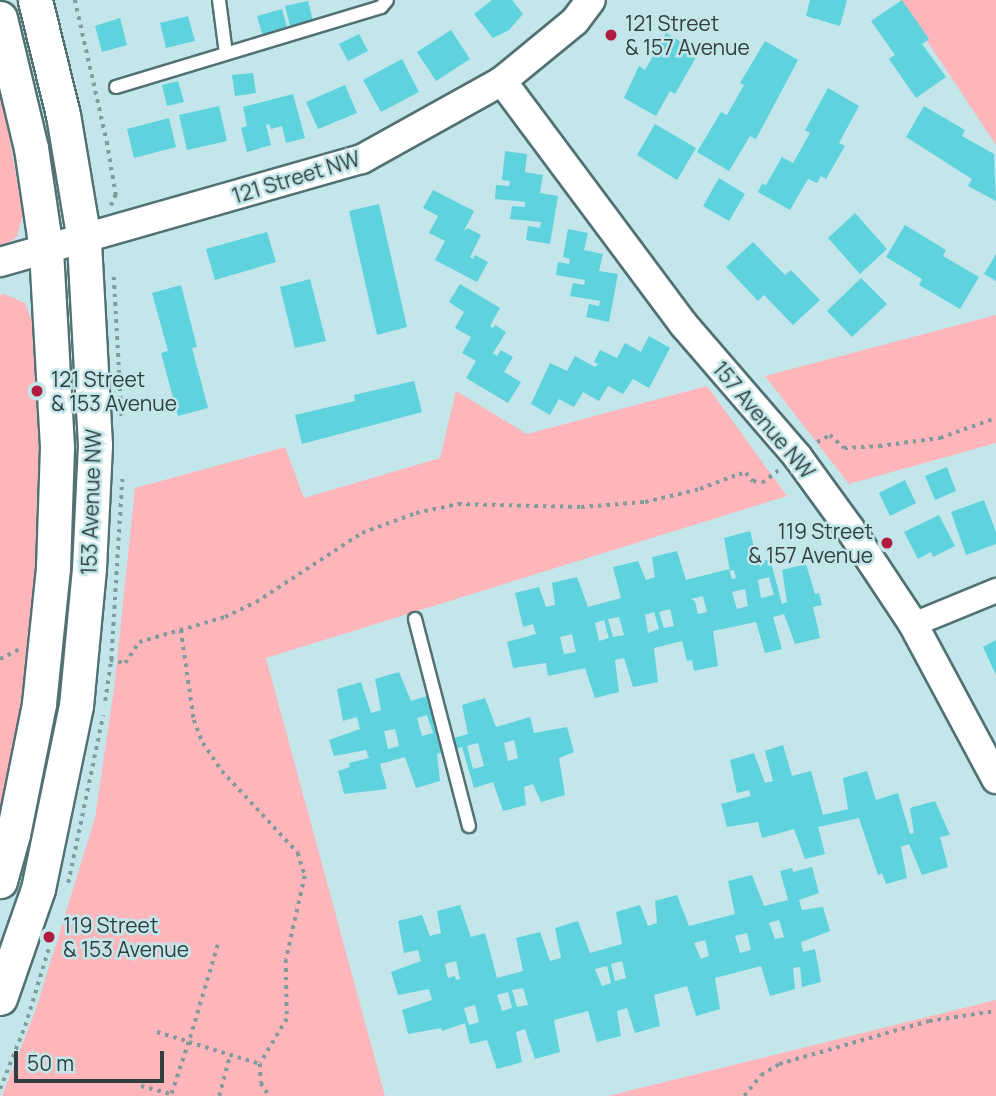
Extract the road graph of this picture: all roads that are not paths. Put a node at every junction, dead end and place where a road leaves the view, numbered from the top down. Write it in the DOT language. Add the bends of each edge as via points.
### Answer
graph roads {
  1 [pos="35,0"];
  2 [pos="219,0"];
  3 [pos="387,0"];
  4 [pos="591,0"];
  5 [pos="0,18"];
  6 [pos="226,54"];
  7 [pos="502,81"];
  8 [pos="116,88"];
  9 [pos="84,240"];
  10 [pos="46,250"];
  11 [pos="0,262"];
  12 [pos="996,590"];
  13 [pos="415,619"];
  14 [pos="913,624"];
  15 [pos="996,779"];
  16 [pos="468,826"];
  17 [pos="0,881"];
  18 [pos="0,999"];
  1 -- 9 [label="main road, 153 Avenue NW" via="63,115"];
  2 -- 6 [label="lane"];
  3 -- 6 [label="lane" via="381,6"];
  4 -- 7 [label="street, 121 Street NW" via="575,21"];
  5 -- 10 [label="main road, 153 Avenue NW" via="31,148"];
  6 -- 8 [label="lane"];
  7 -- 9 [label="street, 121 Street NW" via="362,159"];
  7 -- 14 [label="street, 157 Avenue NW" via="684,325 797,456"];
  9 -- 10 [label="street, 121 Street NW"];
  9 -- 18 [label="main road, 153 Avenue NW" via="95,445 82,654 49,843"];
  10 -- 11 [label="street, 121 Street NW"];
  10 -- 17 [label="main road, 153 Avenue NW" via="57,447 53,568 39,704"];
  12 -- 14 [label="street"];
  13 -- 16 [label="lane"];
  14 -- 15 [label="street, 157 Avenue NW"];
}
